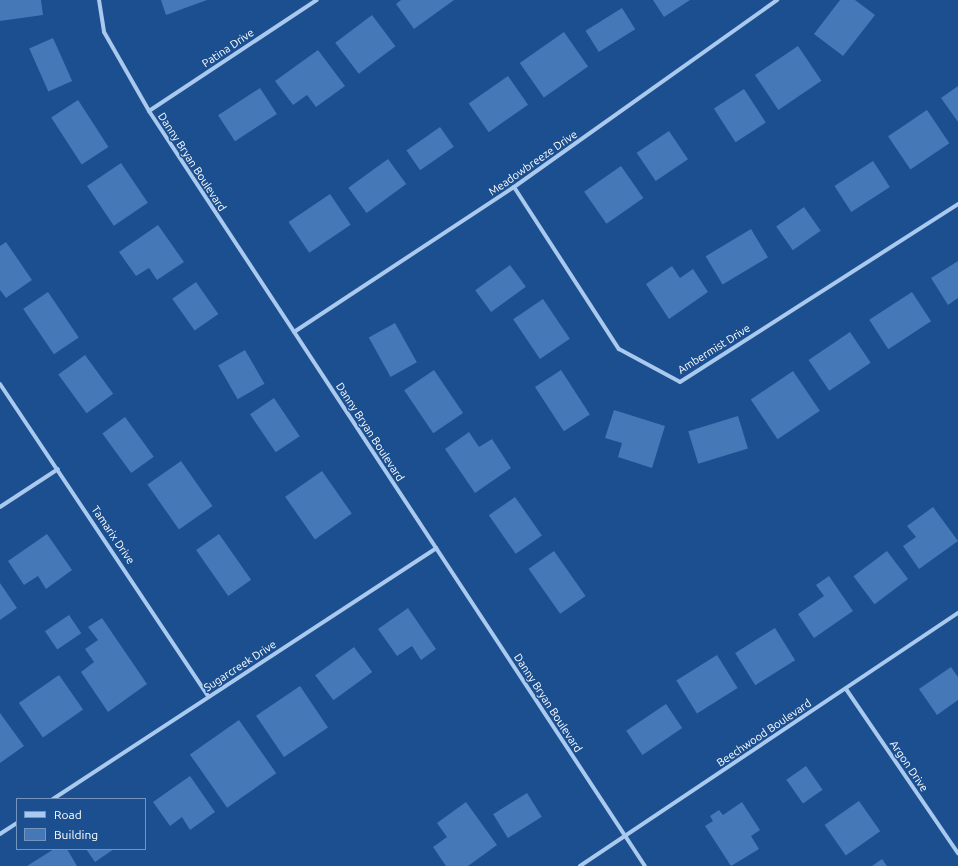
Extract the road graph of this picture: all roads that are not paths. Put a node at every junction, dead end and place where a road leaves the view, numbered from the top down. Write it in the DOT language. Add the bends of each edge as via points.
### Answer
graph roads {
  1 [pos="99,0"];
  2 [pos="317,0"];
  3 [pos="777,0"];
  4 [pos="148,111"];
  5 [pos="514,188"];
  6 [pos="958,204"];
  7 [pos="294,332"];
  8 [pos="0,384"];
  9 [pos="58,469"];
  10 [pos="0,507"];
  11 [pos="436,548"];
  12 [pos="958,613"];
  13 [pos="846,689"];
  14 [pos="209,697"];
  15 [pos="55,798"];
  16 [pos="16,824"];
  17 [pos="0,834"];
  18 [pos="625,836"];
  19 [pos="958,852"];
  20 [pos="580,866"];
  21 [pos="645,866"];
  1 -- 4 [label="street, Danny Bryan Boulevard" via="104,32"];
  2 -- 4 [label="street, Patina Drive"];
  3 -- 5 [label="street, Meadowbreeze Drive"];
  4 -- 7 [label="street, Danny Bryan Boulevard"];
  5 -- 6 [label="street, Ambermist Drive" via="619,349 680,382"];
  5 -- 7 [label="street, Meadowbreeze Drive"];
  7 -- 11 [label="street, Danny Bryan Boulevard"];
  8 -- 9 [label="street, Tamarix Drive"];
  9 -- 10 [label="street"];
  9 -- 14 [label="street, Tamarix Drive"];
  11 -- 14 [label="street, Sugarcreek Drive"];
  11 -- 18 [label="street, Danny Bryan Boulevard"];
  12 -- 13 [label="street, Beechwood Boulevard"];
  13 -- 18 [label="street, Beechwood Boulevard"];
  13 -- 19 [label="street, Argon Drive"];
  14 -- 15 [label="street, Sugarcreek Drive"];
  16 -- 17 [label="street"];
  18 -- 20 [label="street, Beechwood Boulevard"];
  18 -- 21 [label="street, Danny Bryan Boulevard"];
}
